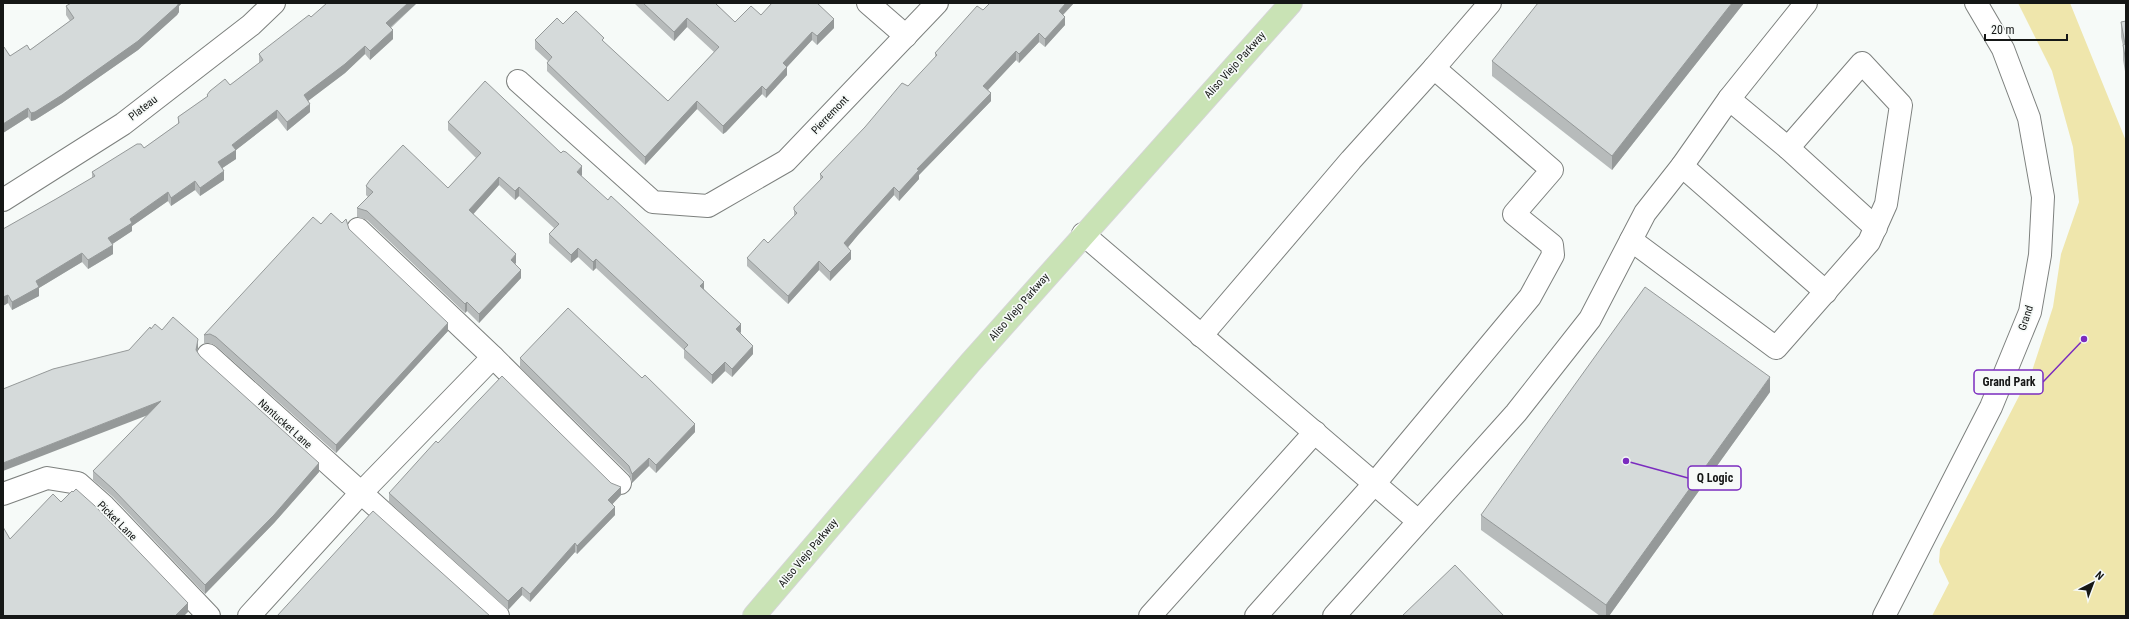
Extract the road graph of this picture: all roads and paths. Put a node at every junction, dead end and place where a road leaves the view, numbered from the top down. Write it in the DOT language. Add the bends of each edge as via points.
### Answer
graph roads {
  1 [pos="274,3"];
  2 [pos="868,3"];
  3 [pos="937,3"];
  4 [pos="1291,3"];
  5 [pos="1490,3"];
  6 [pos="1806,3"];
  7 [pos="1976,3"];
  8 [pos="906,36"];
  9 [pos="1434,68"];
  10 [pos="518,81"];
  11 [pos="1728,99"];
  12 [pos="1788,148"];
  13 [pos="1682,166"];
  14 [pos="3,200"];
  15 [pos="1876,228"];
  16 [pos="358,229"];
  17 [pos="1083,234"];
  18 [pos="1631,240"];
  19 [pos="1826,292"];
  20 [pos="1201,336"];
  21 [pos="208,355"];
  22 [pos="493,357"];
  23 [pos="1315,432"];
  24 [pos="620,483"];
  25 [pos="1375,483"];
  26 [pos="361,493"];
  27 [pos="3,494"];
  28 [pos="1418,521"];
  29 [pos="761,608"];
  30 [pos="209,616"];
  31 [pos="249,616"];
  32 [pos="498,616"];
  33 [pos="1150,616"];
  34 [pos="1256,616"];
  35 [pos="1334,616"];
  36 [pos="1884,616"];
  1 -- 14 [label="street, Plateau" via="251,25 123,124"];
  2 -- 8 [label="street"];
  3 -- 8 [label="street, Pierremont"];
  4 -- 17 [label="main road, Aliso Viejo Parkway"];
  5 -- 9 [label="street"];
  6 -- 11 [label="street"];
  7 -- 36 [label="street, Grand" via="2004,49 2029,118 2043,197 2040,255 2030,312 1991,407"];
  8 -- 10 [label="street, Pierremont" via="786,161 708,206 653,202"];
  9 -- 20 [label="street" via="1351,160"];
  9 -- 25 [label="street" via="1552,170 1514,214 1552,245 1553,255 1530,297"];
  11 -- 12 [label="street"];
  11 -- 13 [label="street"];
  12 -- 15 [label="street"];
  12 -- 15 [label="street" via="1862,63 1901,105 1886,204"];
  13 -- 18 [label="street" via="1645,213"];
  13 -- 19 [label="street"];
  15 -- 19 [label="street" via="1870,242"];
  16 -- 22 [label="street"];
  17 -- 20 [label="street"];
  17 -- 29 [label="main road, Aliso Viejo Parkway"];
  18 -- 19 [label="street" via="1776,348"];
  18 -- 28 [label="street" via="1590,319 1516,413"];
  20 -- 23 [label="street"];
  21 -- 26 [label="street, Nantucket Lane"];
  22 -- 24 [label="street"];
  22 -- 26 [label="street"];
  23 -- 25 [label="street"];
  23 -- 33 [label="street"];
  25 -- 28 [label="street"];
  25 -- 34 [label="street"];
  26 -- 31 [label="street"];
  26 -- 32 [label="street, Nantucket Lane"];
  27 -- 30 [label="street, Picket Lane" via="47,478 78,483 104,506"];
  28 -- 35 [label="street"];
}
